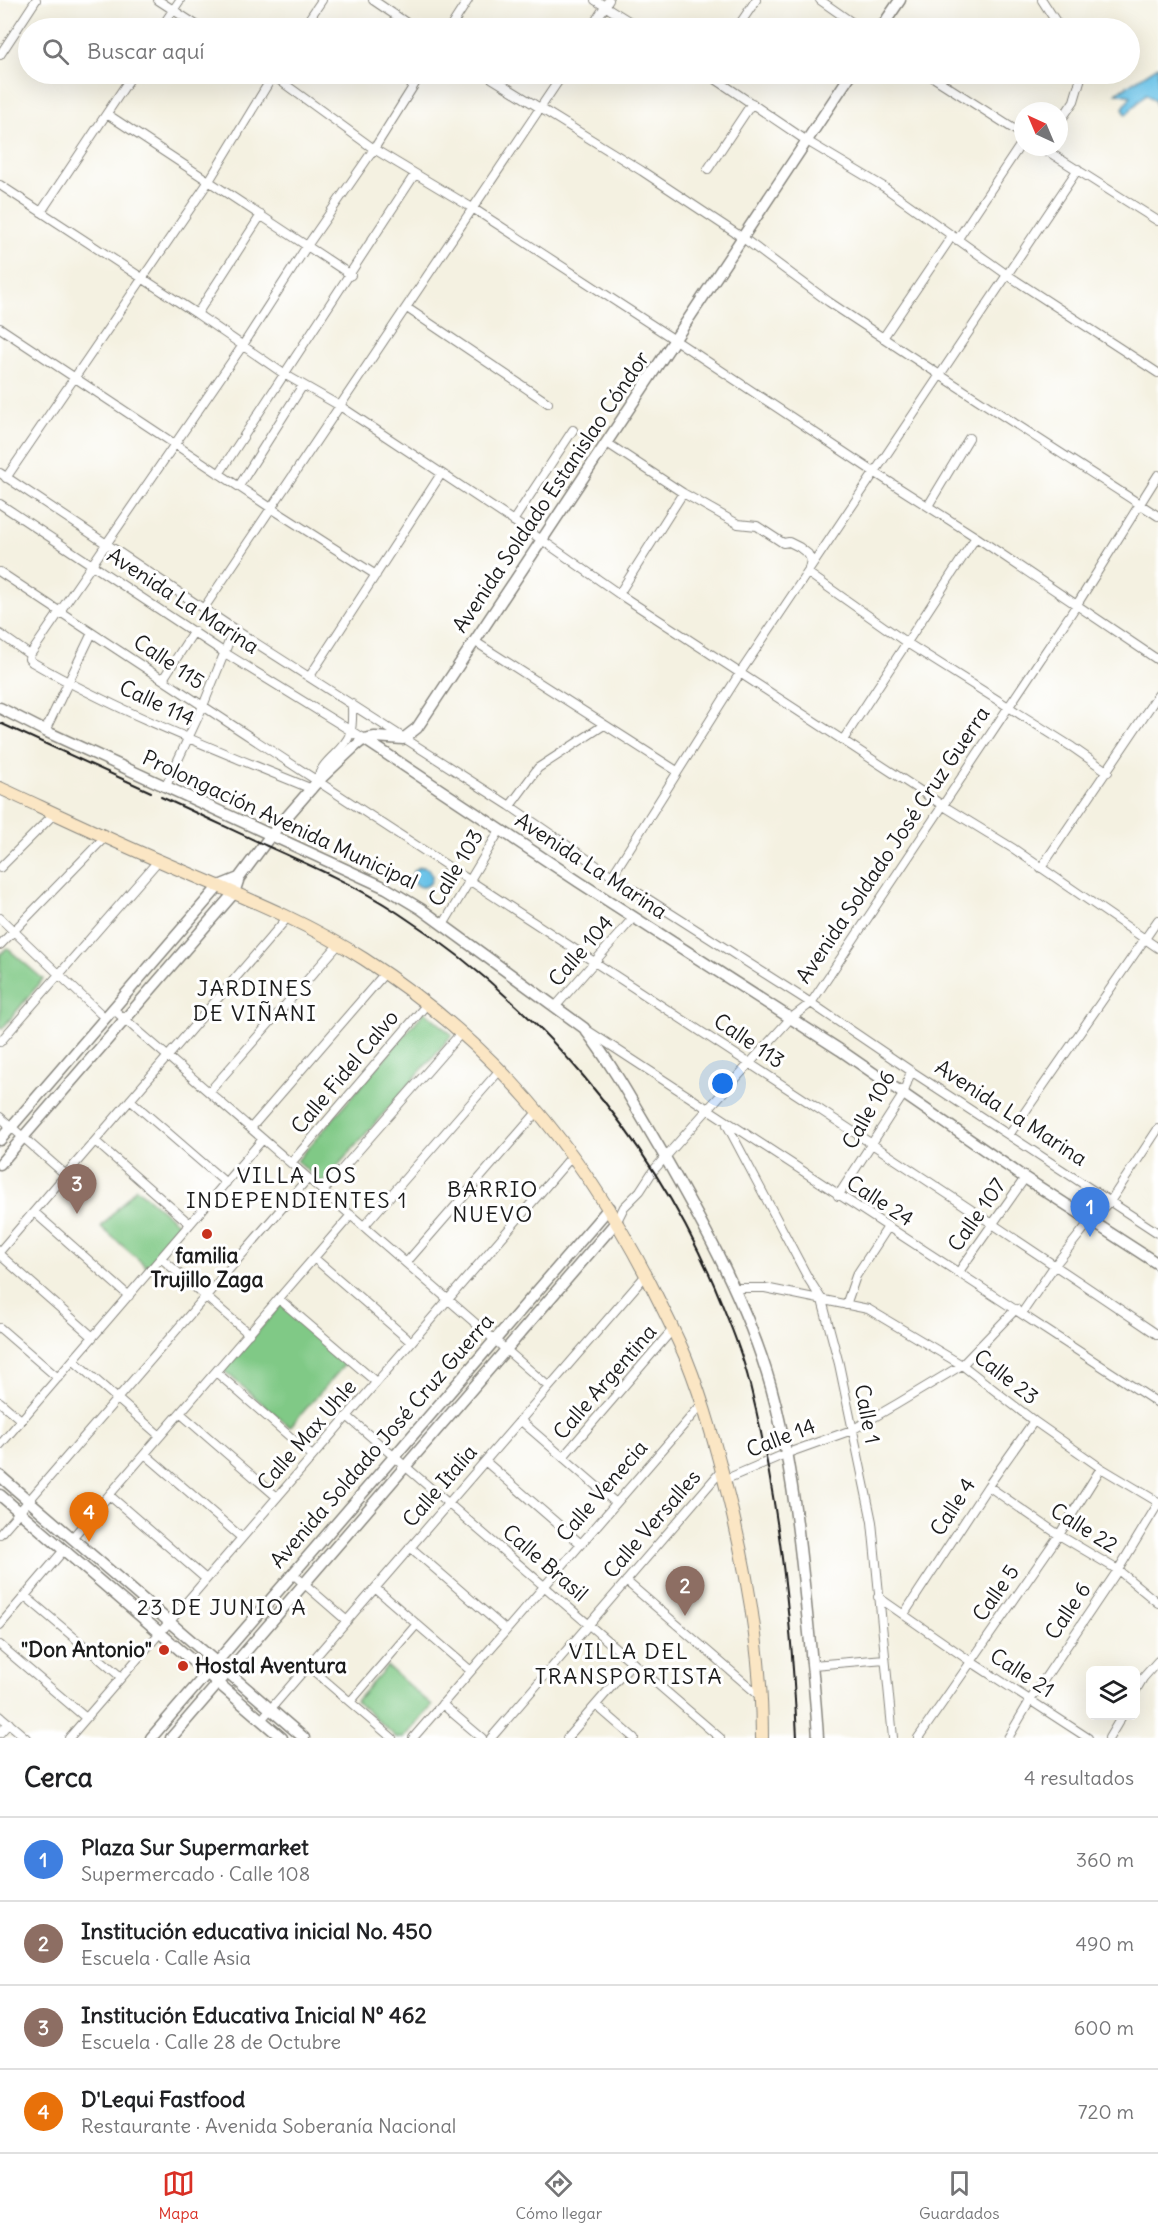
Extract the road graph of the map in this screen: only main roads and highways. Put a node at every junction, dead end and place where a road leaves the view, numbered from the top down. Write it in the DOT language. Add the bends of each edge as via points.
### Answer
graph roads {
  1 [pos="0,788"];
  2 [pos="762,1738"];
  1 -- 2 [label="main road" via="288,916 339,944 385,973 461,1032 538,1111 617,1221 673,1329 702,1404 723,1475 753,1610"];
}
